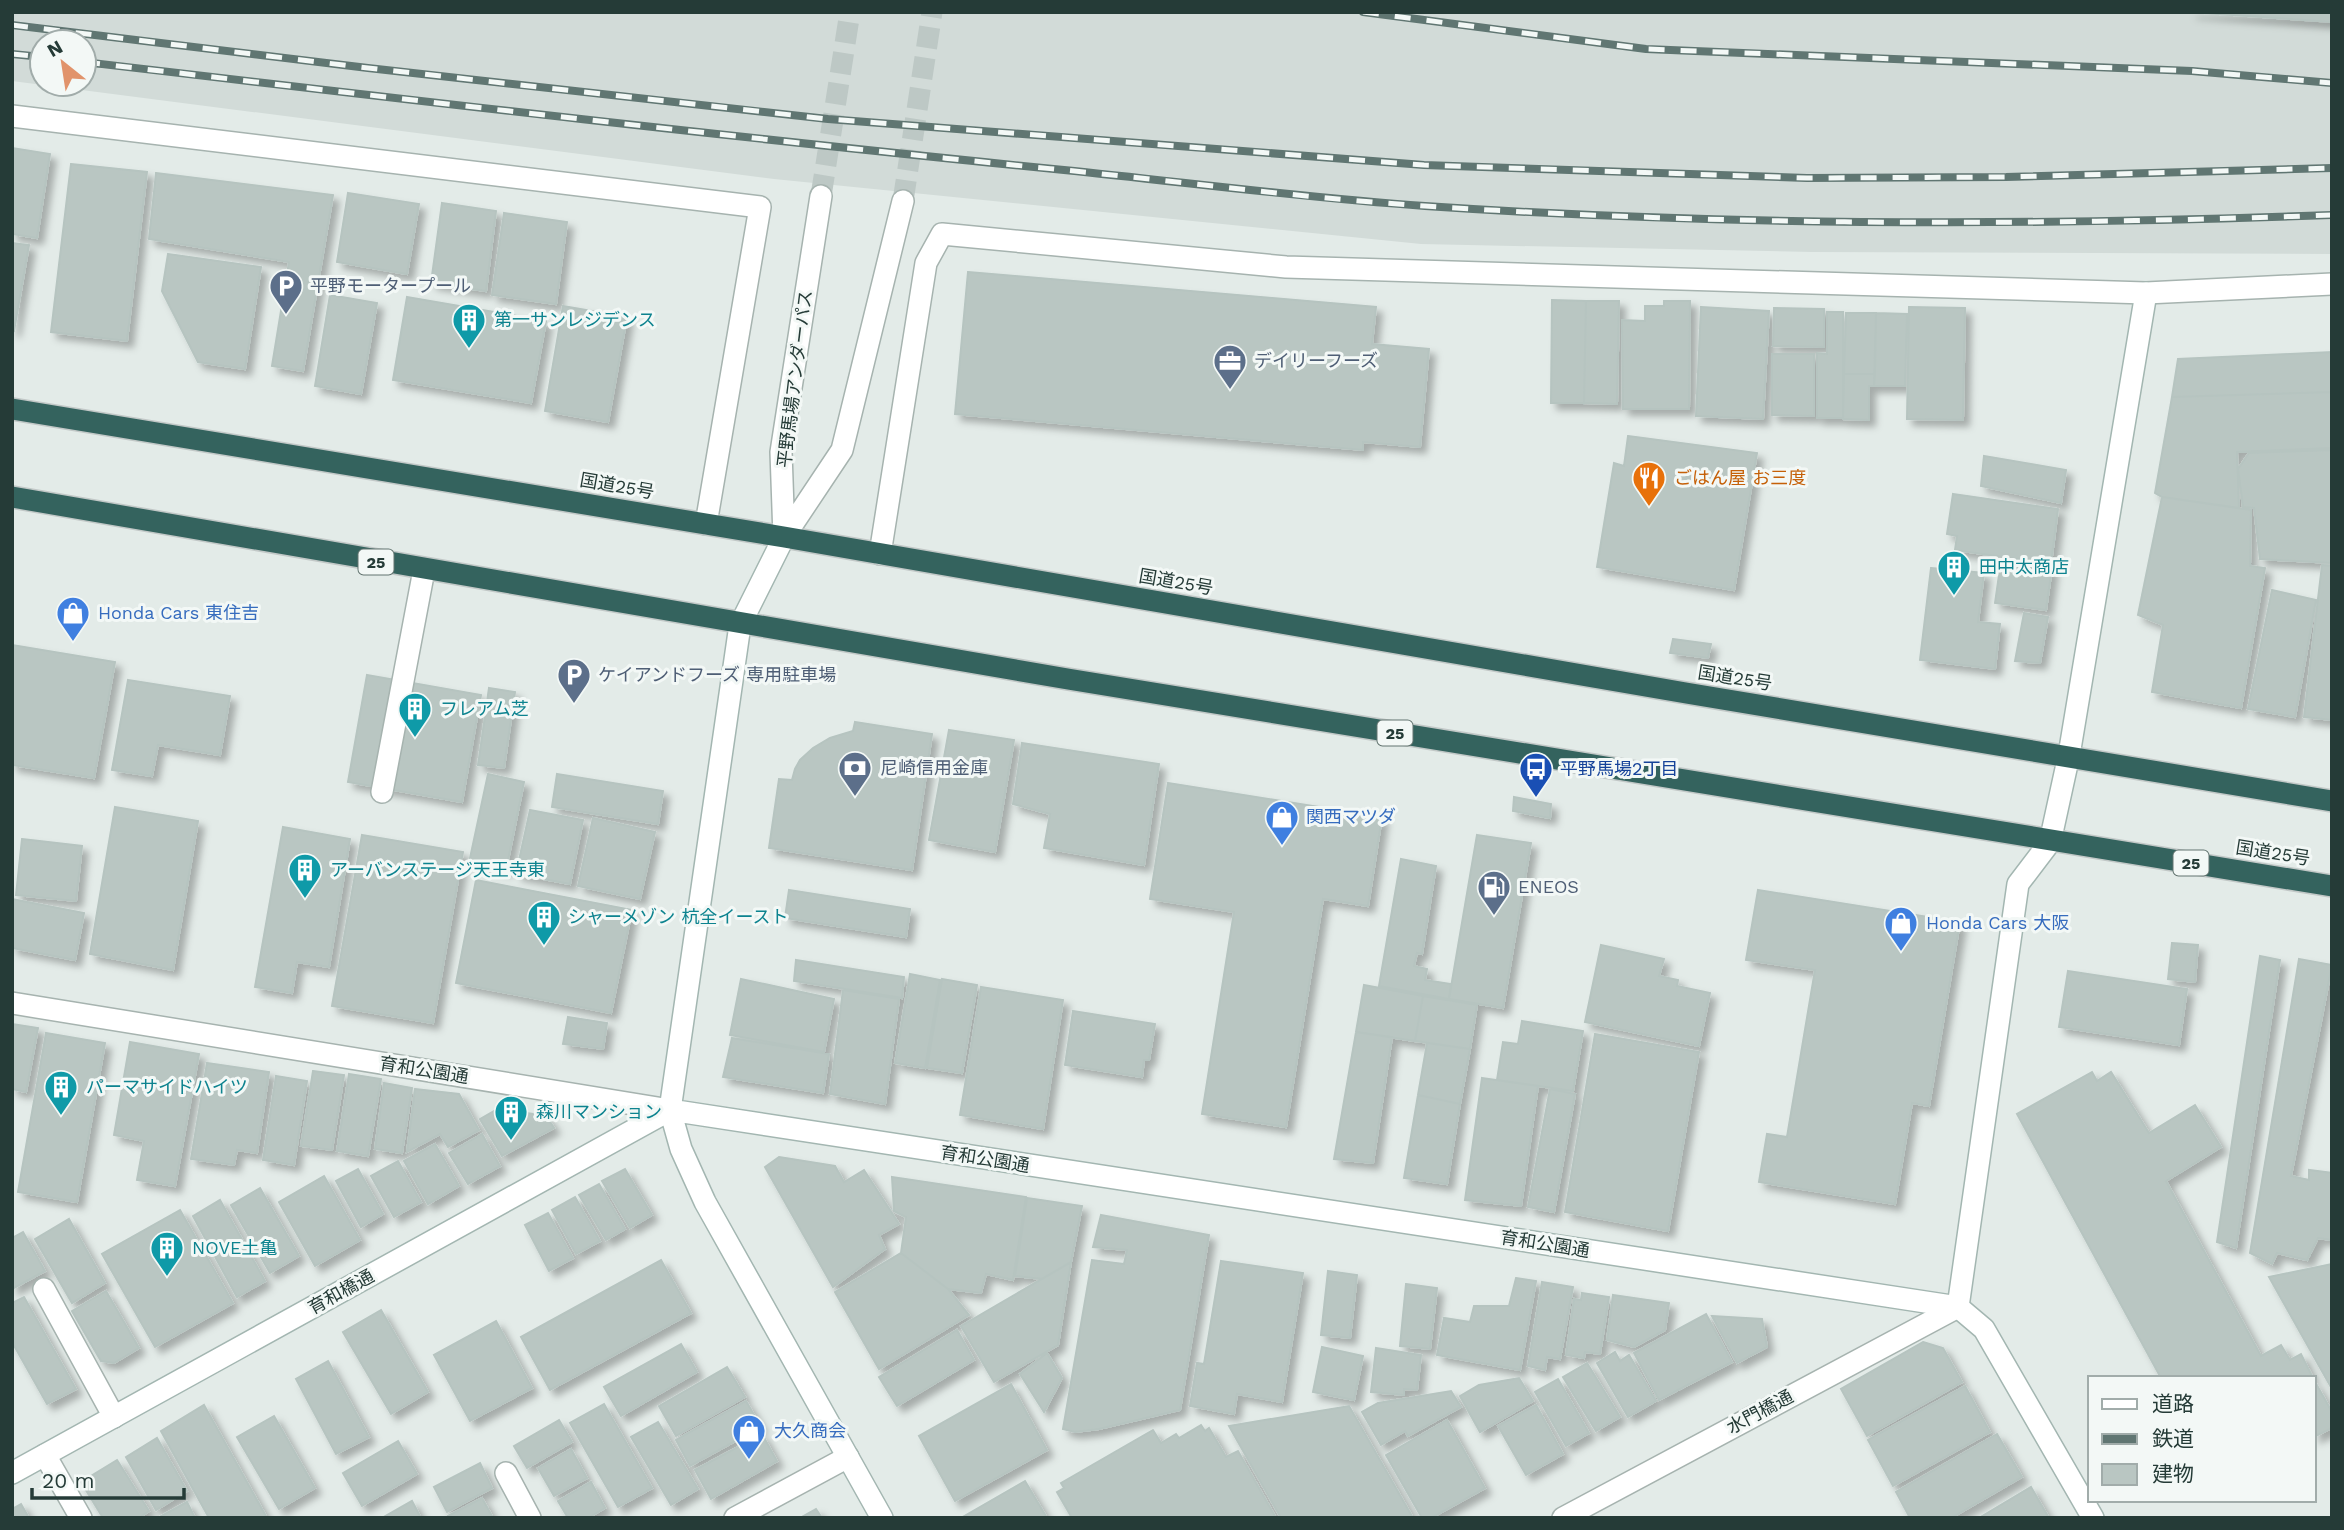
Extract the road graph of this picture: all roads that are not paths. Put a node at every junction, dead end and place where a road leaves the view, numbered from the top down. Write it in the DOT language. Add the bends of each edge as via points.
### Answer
graph roads {
  1 [pos="12,116"];
  2 [pos="821,196"];
  3 [pos="903,201"];
  4 [pos="2332,284"];
  5 [pos="2146,293"];
  6 [pos="12,409"];
  7 [pos="12,497"];
  8 [pos="706,524"];
  9 [pos="784,537"];
  10 [pos="880,554"];
  11 [pos="425,570"];
  12 [pos="740,625"];
  13 [pos="2068,755"];
  14 [pos="382,792"];
  15 [pos="2332,801"];
  16 [pos="2050,842"];
  17 [pos="2332,886"];
  18 [pos="12,1003"];
  19 [pos="670,1111"];
  20 [pos="44,1289"];
  21 [pos="1958,1307"];
  22 [pos="114,1417"];
  23 [pos="45,1455"];
  24 [pos="848,1457"];
  25 [pos="506,1473"];
  26 [pos="12,1474"];
  27 [pos="81,1518"];
  28 [pos="530,1518"];
  29 [pos="735,1518"];
  30 [pos="882,1518"];
  31 [pos="1563,1518"];
  32 [pos="2092,1518"];
  1 -- 8 [label="street" via="760,207"];
  2 -- 9 [label="street, 平野馬場アンダーパス" via="781,452"];
  3 -- 9 [label="street" via="842,450"];
  4 -- 5 [label="street"];
  5 -- 10 [label="street" via="1286,267 942,234 926,263"];
  5 -- 13 [label="street"];
  6 -- 8 [label="highway, 国道25号"];
  7 -- 11 [label="highway, 国道25号 / 25"];
  8 -- 9 [label="highway, 国道25号"];
  9 -- 10 [label="highway, 国道25号"];
  9 -- 12 [label="street"];
  10 -- 13 [label="highway, 国道25号"];
  11 -- 12 [label="highway, 国道25号 / 25"];
  11 -- 14 [label="street"];
  12 -- 16 [label="highway, 国道25号 / 25"];
  12 -- 19 [label="street"];
  13 -- 15 [label="highway, 国道25号"];
  13 -- 16 [label="street"];
  16 -- 17 [label="highway, 国道25号 / 25"];
  16 -- 21 [label="street" via="2018,884"];
  18 -- 19 [label="street, 育和公園通"];
  19 -- 21 [label="street, 育和公園通"];
  19 -- 22 [label="street, 育和橋通"];
  19 -- 24 [label="street" via="705,1202"];
  20 -- 22 [label="street"];
  21 -- 31 [label="street, 水門橋通"];
  21 -- 32 [label="street" via="1984,1329"];
  22 -- 23 [label="street, 育和橋通"];
  23 -- 26 [label="street, 育和橋通"];
  23 -- 27 [label="street"];
  24 -- 29 [label="street"];
  24 -- 30 [label="street"];
  25 -- 28 [label="street"];
}
